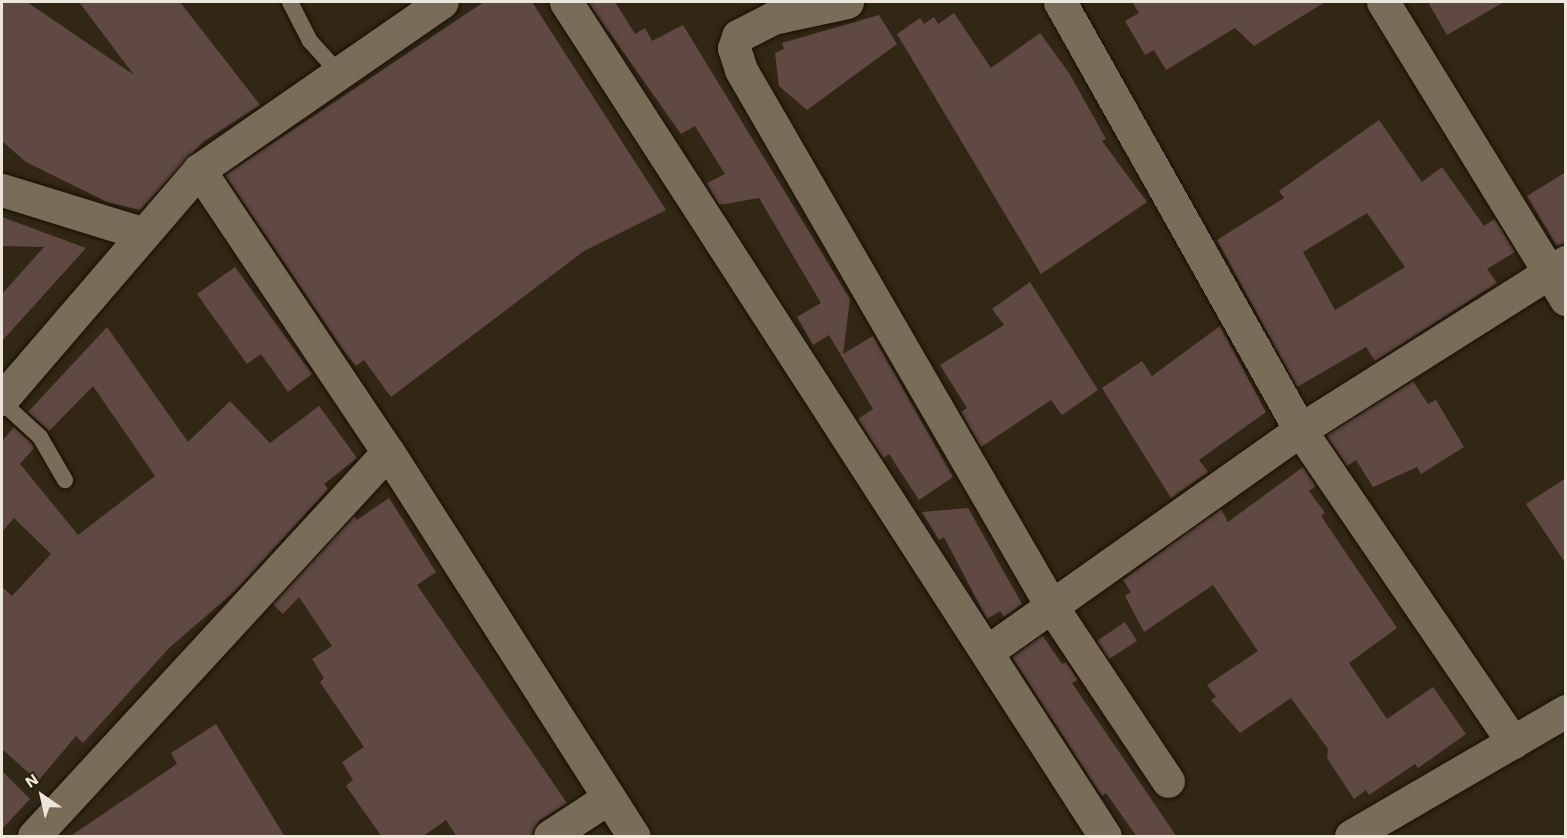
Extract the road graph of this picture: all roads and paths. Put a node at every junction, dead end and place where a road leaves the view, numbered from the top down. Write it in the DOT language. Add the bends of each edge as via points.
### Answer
graph roads {
  1 [pos="290,2"];
  2 [pos="442,2"];
  3 [pos="566,2"];
  4 [pos="847,2"];
  5 [pos="1060,2"];
  6 [pos="1383,2"];
  7 [pos="337,71"];
  8 [pos="200,170"];
  9 [pos="2,190"];
  10 [pos="141,233"];
  11 [pos="1560,278"];
  12 [pos="2,400"];
  13 [pos="1300,430"];
  14 [pos="388,452"];
  15 [pos="65,480"];
  16 [pos="1052,607"];
  17 [pos="988,651"];
  18 [pos="1566,711"];
  19 [pos="1513,742"];
  20 [pos="1168,781"];
  21 [pos="608,798"];
  22 [pos="34,837"];
  23 [pos="550,837"];
  24 [pos="634,837"];
  25 [pos="1105,837"];
  26 [pos="1351,837"];
  1 -- 7 [label="lane" via="310,41"];
  2 -- 7 [label="street"];
  3 -- 17 [label="street"];
  4 -- 16 [label="street" via="764,22 738,36 736,58"];
  5 -- 13 [label="street"];
  6 -- 11 [label="street"];
  7 -- 8 [label="street"];
  8 -- 10 [label="street"];
  8 -- 14 [label="street"];
  9 -- 10 [label="street"];
  10 -- 12 [label="street"];
  11 -- 13 [label="street"];
  12 -- 15 [label="lane" via="40,437"];
  13 -- 16 [label="street"];
  13 -- 19 [label="street"];
  14 -- 21 [label="street"];
  14 -- 22 [label="street"];
  16 -- 17 [label="street"];
  16 -- 20 [label="street"];
  17 -- 25 [label="street"];
  18 -- 19 [label="street"];
  19 -- 26 [label="street"];
  21 -- 23 [label="street"];
  21 -- 24 [label="street"];
}
